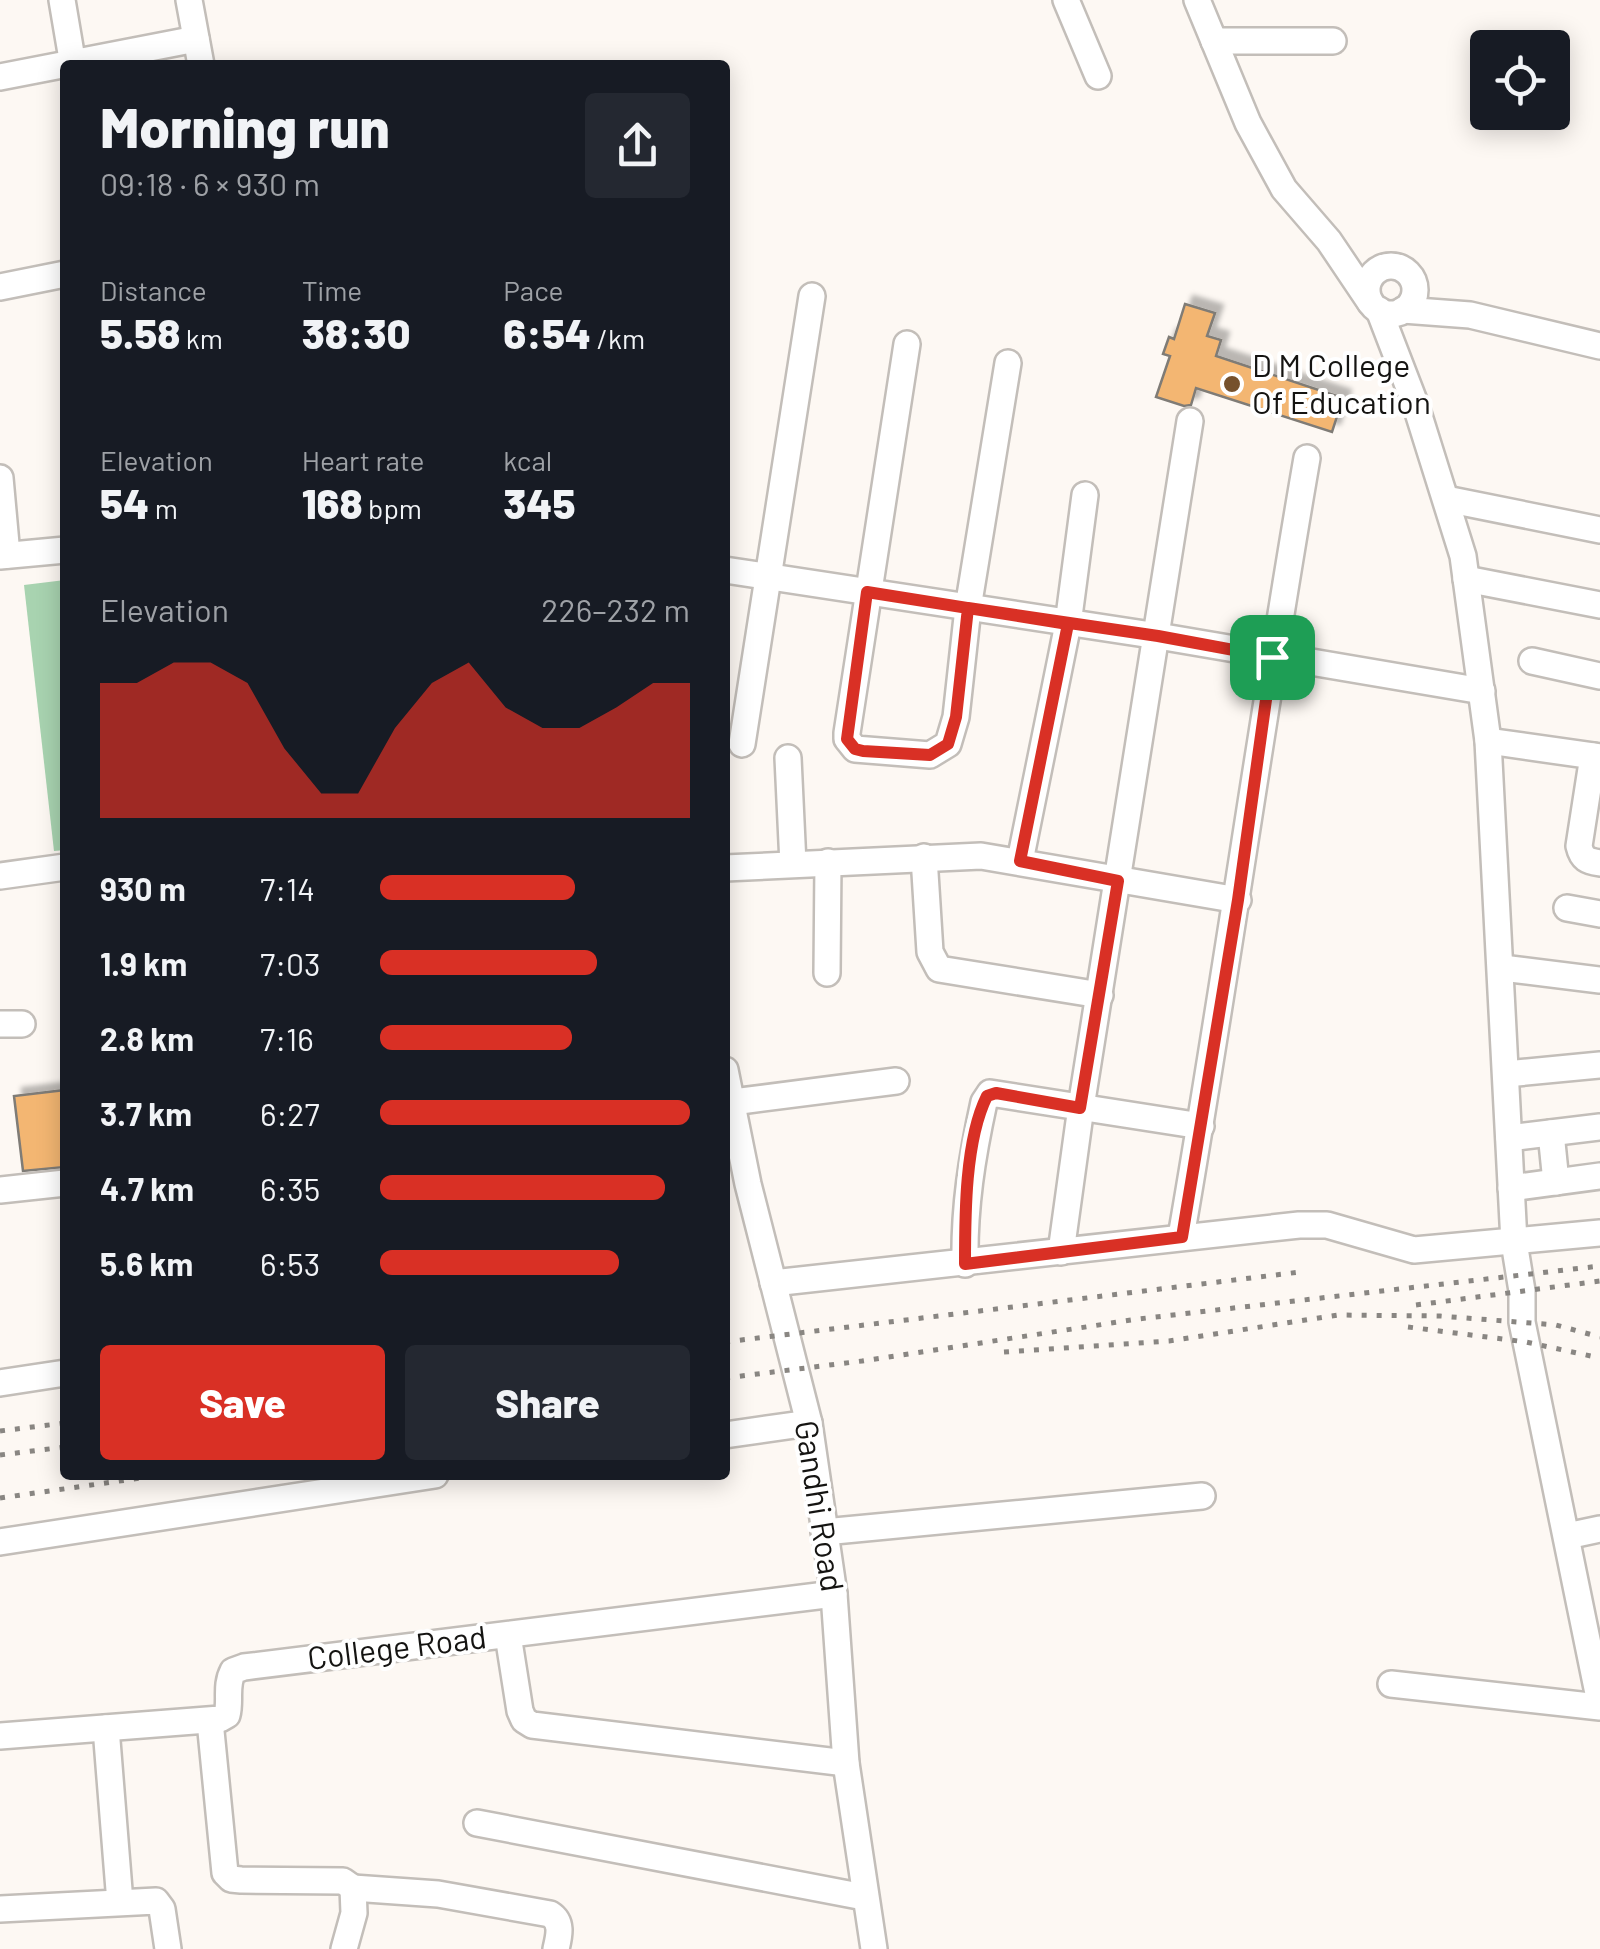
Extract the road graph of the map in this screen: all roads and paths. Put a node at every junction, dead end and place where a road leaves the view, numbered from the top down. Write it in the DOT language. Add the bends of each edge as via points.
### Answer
graph roads {
  1 [pos="62,0"];
  2 [pos="189,0"];
  3 [pos="1066,0"];
  4 [pos="1197,0"];
  5 [pos="196,39"];
  6 [pos="1214,41"];
  7 [pos="1333,41"];
  8 [pos="72,60"];
  9 [pos="93,60"];
  10 [pos="200,60"];
  11 [pos="60,66"];
  12 [pos="1098,76"];
  13 [pos="0,77"];
  14 [pos="1329,241"];
  15 [pos="1401,272"];
  16 [pos="60,275"];
  17 [pos="0,287"];
  18 [pos="812,296"];
  19 [pos="1384,308"];
  20 [pos="1470,315"];
  21 [pos="907,344"];
  22 [pos="1600,346"];
  23 [pos="1008,363"];
  24 [pos="1190,420"];
  25 [pos="1307,458"];
  26 [pos="0,478"];
  27 [pos="1085,495"];
  28 [pos="1446,498"];
  29 [pos="1600,530"];
  30 [pos="60,550"];
  31 [pos="3,555"];
  32 [pos="730,571"];
  33 [pos="769,577"];
  34 [pos="1466,580"];
  35 [pos="867,592"];
  36 [pos="1600,605"];
  37 [pos="968,608"];
  38 [pos="1068,624"];
  39 [pos="1158,636"];
  40 [pos="1272,657"];
  41 [pos="1532,661"];
  42 [pos="1600,676"];
  43 [pos="1482,692"];
  44 [pos="1488,741"];
  45 [pos="742,744"];
  46 [pos="1596,756"];
  47 [pos="788,758"];
  48 [pos="1592,812"];
  49 [pos="924,856"];
  50 [pos="1020,861"];
  51 [pos="828,862"];
  52 [pos="1600,863"];
  53 [pos="793,864"];
  54 [pos="730,868"];
  55 [pos="60,869"];
  56 [pos="0,876"];
  57 [pos="1118,881"];
  58 [pos="1238,900"];
  59 [pos="1567,908"];
  60 [pos="1600,914"];
  61 [pos="1502,968"];
  62 [pos="827,973"];
  63 [pos="1600,980"];
  64 [pos="1100,995"];
  65 [pos="1600,1065"];
  66 [pos="1506,1074"];
  67 [pos="896,1081"];
  68 [pos="730,1103"];
  69 [pos="1080,1108"];
  70 [pos="730,1111"];
  71 [pos="1201,1126"];
  72 [pos="1600,1127"];
  73 [pos="1551,1133"];
  74 [pos="1508,1138"];
  75 [pos="1600,1176"];
  76 [pos="1556,1182"];
  77 [pos="60,1184"];
  78 [pos="1511,1188"];
  79 [pos="0,1190"];
  80 [pos="1600,1233"];
  81 [pos="1182,1237"];
  82 [pos="1514,1242"];
  83 [pos="1061,1252"];
  84 [pos="965,1264"];
  85 [pos="772,1284"];
  86 [pos="60,1373"];
  87 [pos="0,1384"];
  88 [pos="809,1423"];
  89 [pos="730,1434"];
  90 [pos="403,1480"];
  91 [pos="1202,1496"];
  92 [pos="1600,1529"];
  93 [pos="824,1532"];
  94 [pos="1567,1536"];
  95 [pos="0,1542"];
  96 [pos="834,1594"];
  97 [pos="508,1635"];
  98 [pos="1392,1684"];
  99 [pos="1600,1705"];
  100 [pos="210,1721"];
  101 [pos="106,1728"];
  102 [pos="0,1736"];
  103 [pos="846,1763"];
  104 [pos="477,1823"];
  105 [pos="353,1888"];
  106 [pos="119,1890"];
  107 [pos="864,1898"];
  108 [pos="0,1909"];
  109 [pos="876,1948"];
  110 [pos="168,1949"];
  111 [pos="344,1949"];
  112 [pos="556,1949"];
  1 -- 8 [label="street"];
  2 -- 5 [label="street"];
  3 -- 12 [label="street"];
  4 -- 6 [label="street"];
  5 -- 9 [label="street"];
  5 -- 10 [label="street"];
  6 -- 7 [label="street"];
  6 -- 14 [label="street" via="1284,189"];
  11 -- 13 [label="street"];
  14 -- 15 [label="street"];
  14 -- 19 [label="street"];
  15 -- 19 [label="street" via="1415,290 1412,302"];
  15 -- 19 [label="street" via="1379,269 1370,278 1367,290"];
  15 -- 20 [label="street"];
  16 -- 17 [label="street"];
  18 -- 33 [label="street"];
  19 -- 20 [label="street"];
  19 -- 28 [label="street"];
  20 -- 22 [label="street"];
  21 -- 35 [label="street"];
  23 -- 37 [label="street"];
  24 -- 39 [label="street"];
  25 -- 40 [label="street"];
  26 -- 31 [label="street"];
  27 -- 38 [label="street"];
  28 -- 29 [label="street"];
  28 -- 34 [label="street"];
  30 -- 31 [label="street"];
  32 -- 33 [label="street"];
  33 -- 35 [label="street"];
  33 -- 45 [label="street"];
  34 -- 36 [label="street"];
  34 -- 43 [label="street"];
  35 -- 37 [label="street"];
  35 -- 37 [label="street" via="847,739 863,751 930,755 948,744"];
  37 -- 38 [label="street"];
  38 -- 39 [label="street"];
  38 -- 50 [label="street"];
  39 -- 40 [label="street"];
  39 -- 57 [label="street"];
  40 -- 43 [label="street"];
  40 -- 58 [label="street"];
  41 -- 42 [label="street"];
  43 -- 44 [label="street"];
  44 -- 46 [label="street"];
  44 -- 61 [label="street"];
  46 -- 48 [label="street"];
  47 -- 53 [label="street"];
  48 -- 52 [label="street" via="1578,846 1580,855"];
  49 -- 50 [label="street"];
  49 -- 51 [label="street"];
  49 -- 64 [label="street" via="930,952 940,968"];
  50 -- 57 [label="street"];
  51 -- 53 [label="street"];
  51 -- 62 [label="street"];
  53 -- 54 [label="street"];
  55 -- 56 [label="street"];
  57 -- 58 [label="street"];
  57 -- 64 [label="street"];
  58 -- 71 [label="street"];
  59 -- 60 [label="street"];
  61 -- 63 [label="street"];
  61 -- 66 [label="street"];
  64 -- 69 [label="street"];
  65 -- 66 [label="street"];
  66 -- 74 [label="street"];
  67 -- 68 [label="street"];
  69 -- 71 [label="street"];
  69 -- 83 [label="street"];
  69 -- 84 [label="street" via="987,1096 964,1209"];
  70 -- 85 [label="street, Gandhi Road"];
  71 -- 81 [label="street"];
  72 -- 73 [label="street"];
  73 -- 74 [label="street"];
  73 -- 76 [label="street"];
  74 -- 78 [label="street"];
  75 -- 76 [label="street"];
  76 -- 78 [label="street"];
  77 -- 79 [label="street"];
  78 -- 82 [label="street"];
  80 -- 82 [label="street"];
  81 -- 82 [label="street" via="1299,1224 1327,1225 1414,1250"];
  81 -- 83 [label="street"];
  82 -- 94 [label="street" via="1522,1322"];
  83 -- 84 [label="street"];
  84 -- 85 [label="street"];
  85 -- 88 [label="street, Gandhi Road"];
  86 -- 87 [label="street"];
  88 -- 89 [label="street"];
  88 -- 93 [label="street, Gandhi Road"];
  90 -- 95 [label="street"];
  91 -- 93 [label="street"];
  92 -- 94 [label="street"];
  93 -- 96 [label="street, Gandhi Road"];
  94 -- 99 [label="street"];
  96 -- 97 [label="street, College Road"];
  96 -- 103 [label="street, Gandhi Road"];
  97 -- 100 [label="street, College Road" via="244,1667 227,1681 226,1716"];
  97 -- 103 [label="street" via="520,1711 532,1725"];
  98 -- 99 [label="street"];
  100 -- 101 [label="street"];
  100 -- 105 [label="street" via="224,1873 241,1880 329,1879"];
  101 -- 102 [label="street"];
  101 -- 106 [label="street"];
  103 -- 107 [label="street, Gandhi Road"];
  104 -- 107 [label="street"];
  105 -- 111 [label="street"];
  105 -- 112 [label="street" via="438,1894 550,1914 560,1926"];
  107 -- 109 [label="street, Gandhi Road"];
  108 -- 110 [label="street" via="156,1901"];
}
